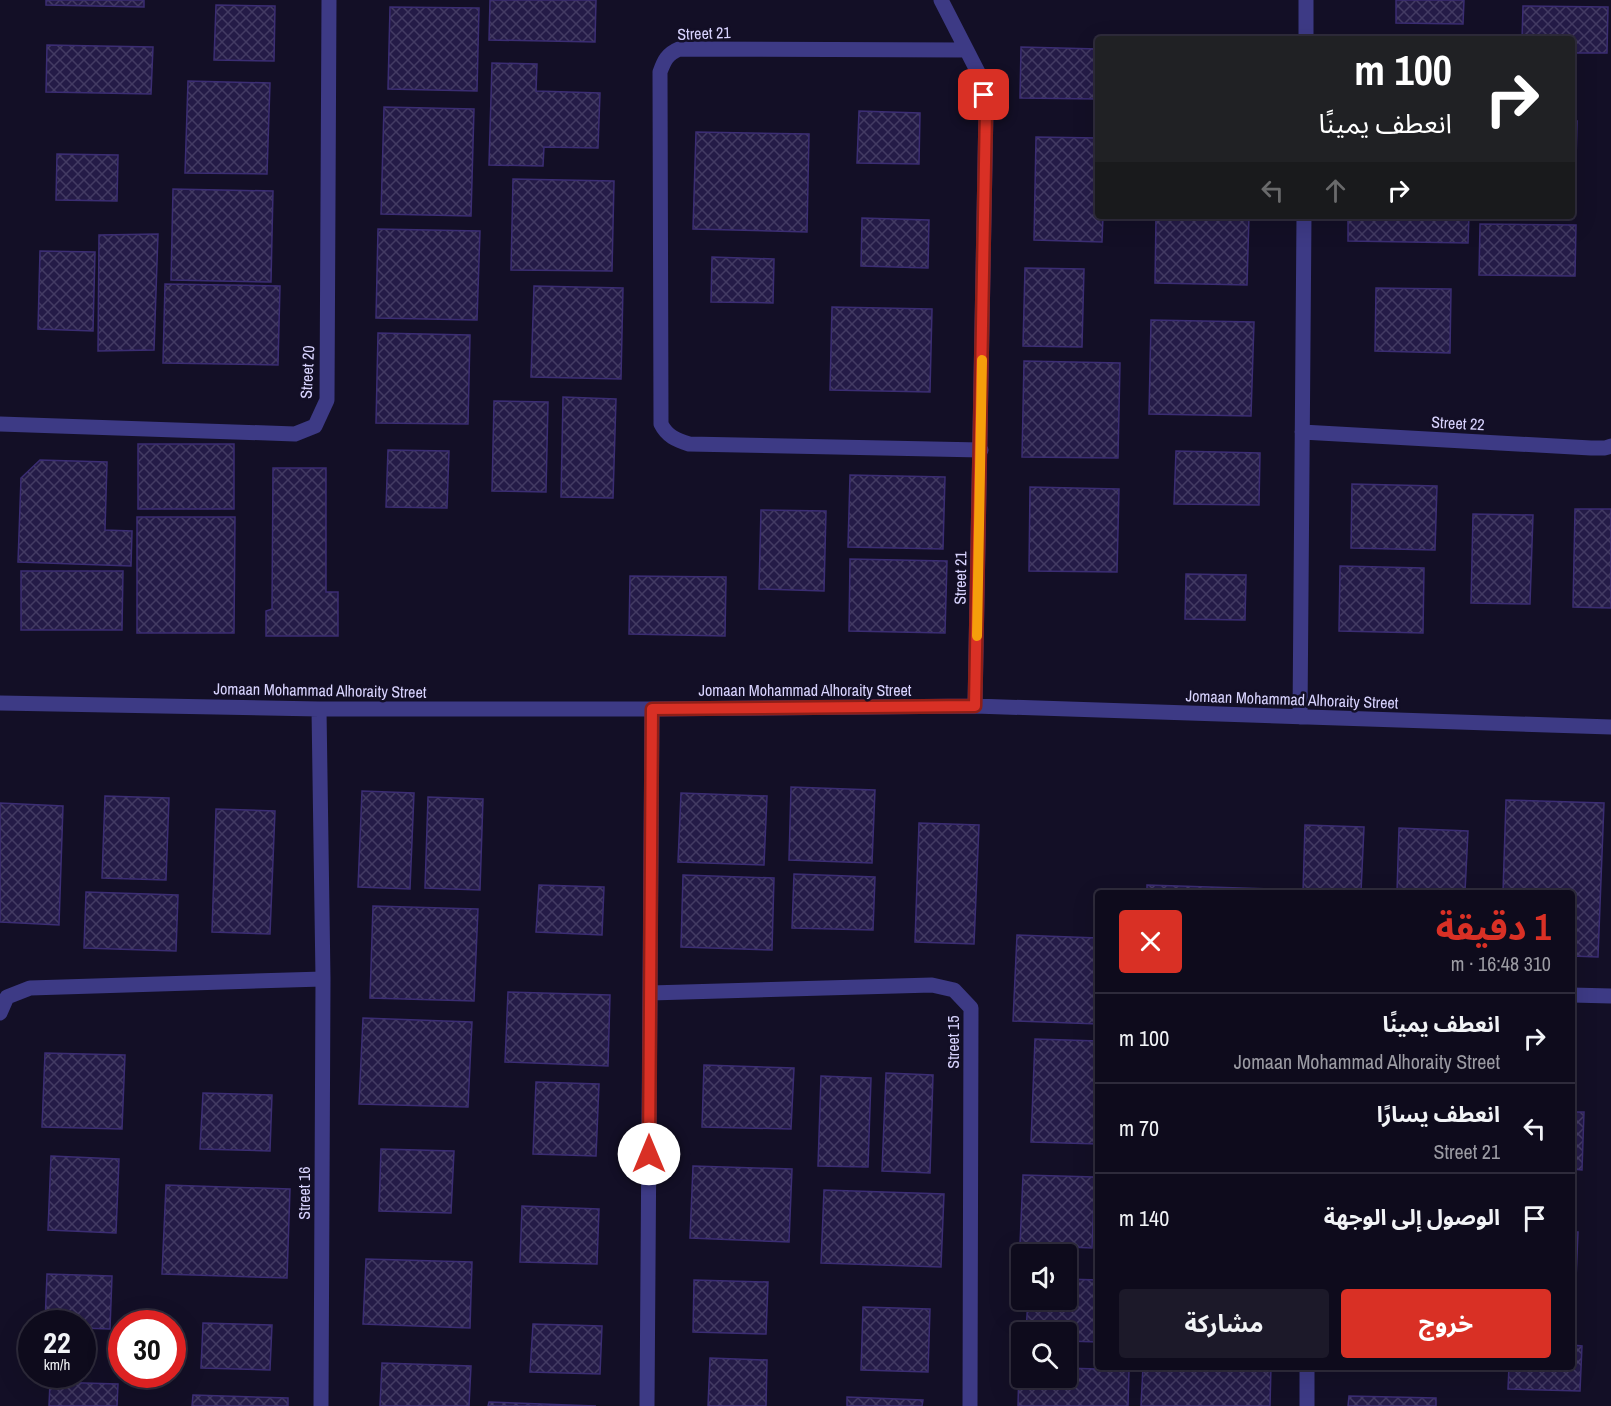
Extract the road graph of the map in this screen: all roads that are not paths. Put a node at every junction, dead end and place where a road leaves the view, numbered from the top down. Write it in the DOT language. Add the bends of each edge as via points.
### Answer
graph roads {
  1 [pos="329,0"];
  2 [pos="941,0"];
  3 [pos="1306,0"];
  4 [pos="1306,36"];
  5 [pos="966,51"];
  6 [pos="1304,219"];
  7 [pos="0,424"];
  8 [pos="1302,432"];
  9 [pos="1611,446"];
  10 [pos="981,450"];
  11 [pos="0,703"];
  12 [pos="975,706"];
  13 [pos="652,709"];
  14 [pos="319,710"];
  15 [pos="1300,717"];
  16 [pos="1611,727"];
  17 [pos="323,979"];
  18 [pos="650,993"];
  19 [pos="1575,995"];
  20 [pos="1611,996"];
  21 [pos="0,1013"];
  22 [pos="1307,1370"];
  23 [pos="321,1406"];
  24 [pos="647,1406"];
  25 [pos="970,1406"];
  26 [pos="1307,1406"];
  1 -- 7 [label="street, Street 20" via="327,400 315,426 295,434"];
  2 -- 5 [label="street"];
  3 -- 4 [label="street"];
  5 -- 10 [label="street, Street 21" via="983,82 986,109"];
  5 -- 10 [label="street, Street 21" via="679,49 667,56 660,72 661,424 672,438 689,444"];
  6 -- 8 [label="street"];
  8 -- 9 [label="street, Street 22"];
  8 -- 15 [label="street"];
  10 -- 12 [label="street, Street 21"];
  11 -- 14 [label="street, Jomaan Mohammad Alhoraity Street"];
  12 -- 13 [label="street, Jomaan Mohammad Alhoraity Street"];
  12 -- 15 [label="street, Jomaan Mohammad Alhoraity Street"];
  13 -- 14 [label="street, Jomaan Mohammad Alhoraity Street"];
  13 -- 18 [label="street"];
  14 -- 17 [label="street, Street 16"];
  15 -- 16 [label="street, Jomaan Mohammad Alhoraity Street"];
  17 -- 21 [label="street" via="30,988 7,997"];
  17 -- 23 [label="street, Street 16"];
  18 -- 24 [label="street"];
  18 -- 25 [label="street, Street 15" via="932,986 954,990 971,1008"];
  19 -- 20 [label="street"];
  22 -- 26 [label="street"];
}
